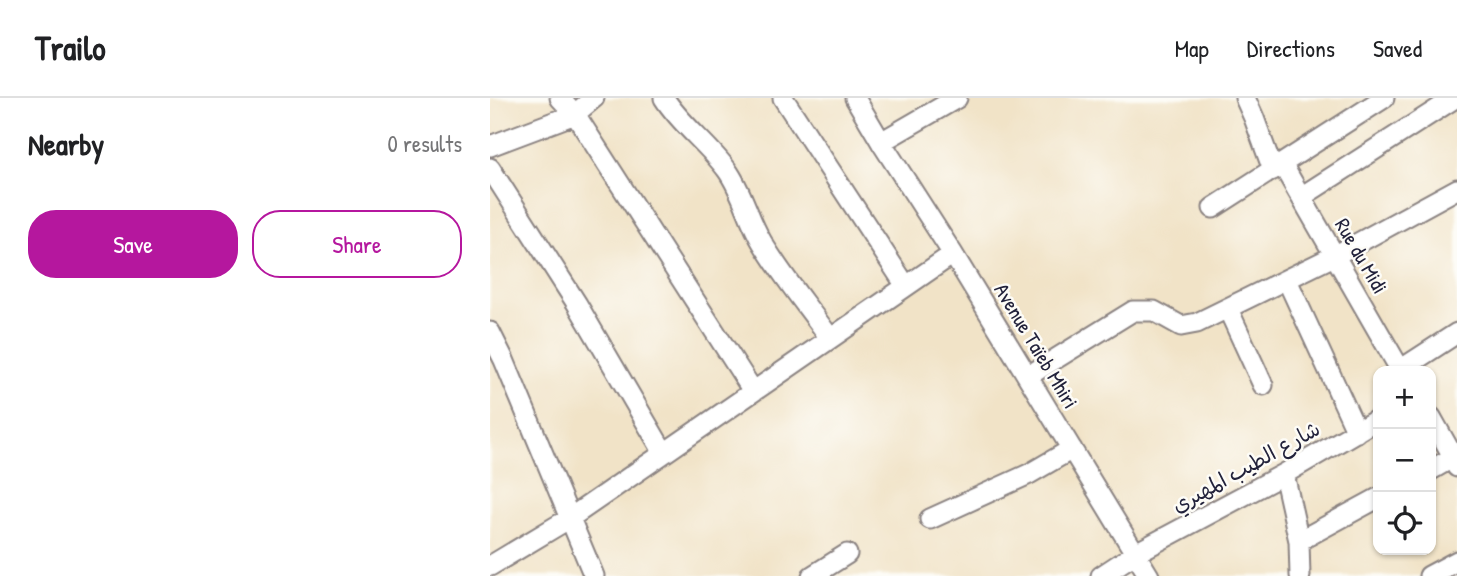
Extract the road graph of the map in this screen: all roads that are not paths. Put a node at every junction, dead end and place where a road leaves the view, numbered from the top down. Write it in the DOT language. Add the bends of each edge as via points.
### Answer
graph roads {
  1 [pos="560,98"];
  2 [pos="594,98"];
  3 [pos="664,98"];
  4 [pos="783,98"];
  5 [pos="855,98"];
  6 [pos="957,98"];
  7 [pos="1245,98"];
  8 [pos="1384,98"];
  9 [pos="1455,98"];
  10 [pos="575,114"];
  11 [pos="881,142"];
  12 [pos="490,146"];
  13 [pos="1277,167"];
  14 [pos="490,168"];
  15 [pos="1457,189"];
  16 [pos="1301,197"];
  17 [pos="1213,208"];
  18 [pos="953,254"];
  19 [pos="1334,256"];
  20 [pos="1287,280"];
  21 [pos="906,286"];
  22 [pos="1228,309"];
  23 [pos="490,332"];
  24 [pos="1457,333"];
  25 [pos="831,338"];
  26 [pos="1398,366"];
  27 [pos="1406,366"];
  28 [pos="1028,376"];
  29 [pos="1263,385"];
  30 [pos="753,391"];
  31 [pos="1373,422"];
  32 [pos="1436,426"];
  33 [pos="1357,432"];
  34 [pos="1072,449"];
  35 [pos="664,453"];
  36 [pos="1456,460"];
  37 [pos="1436,468"];
  38 [pos="1284,474"];
  39 [pos="1373,501"];
  40 [pos="570,518"];
  41 [pos="930,519"];
  42 [pos="1299,541"];
  43 [pos="1136,553"];
  44 [pos="847,554"];
  45 [pos="1457,561"];
  46 [pos="490,566"];
  47 [pos="594,576"];
  48 [pos="812,576"];
  49 [pos="1101,576"];
  50 [pos="1149,576"];
  51 [pos="1300,576"];
  52 [pos="1429,576"];
  1 -- 10 [label="street"];
  2 -- 10 [label="street"];
  3 -- 25 [label="street" via="727,170 763,244"];
  4 -- 21 [label="street"];
  5 -- 11 [label="street, Avenue Taïeb Mhiri"];
  6 -- 11 [label="street"];
  7 -- 13 [label="street, Rue du Midi"];
  8 -- 13 [label="street"];
  9 -- 16 [label="street"];
  10 -- 12 [label="street"];
  10 -- 30 [label="street"];
  11 -- 18 [label="street, Avenue Taïeb Mhiri"];
  13 -- 16 [label="street, Rue du Midi"];
  13 -- 17 [label="street"];
  14 -- 35 [label="street"];
  15 -- 19 [label="street"];
  16 -- 19 [label="street, Rue du Midi"];
  18 -- 21 [label="street"];
  18 -- 28 [label="street, Avenue Taïeb Mhiri"];
  19 -- 20 [label="street"];
  19 -- 26 [label="street, Rue du Midi"];
  20 -- 22 [label="street"];
  20 -- 33 [label="street"];
  21 -- 25 [label="street"];
  22 -- 28 [label="street" via="1181,326 1154,311 1133,311"];
  22 -- 29 [label="street"];
  23 -- 40 [label="street"];
  24 -- 27 [label="street"];
  25 -- 30 [label="street"];
  28 -- 34 [label="street, Avenue Taïeb Mhiri"];
  30 -- 35 [label="street"];
  31 -- 33 [label="street, شارع الطيب المهيري"];
  32 -- 36 [label="street"];
  33 -- 38 [label="street, شارع الطيب المهيري"];
  34 -- 41 [label="street"];
  34 -- 43 [label="street, Avenue Taïeb Mhiri"];
  35 -- 40 [label="street"];
  36 -- 37 [label="street"];
  38 -- 42 [label="street"];
  38 -- 43 [label="street, شارع الطيب المهيري"];
  39 -- 42 [label="street"];
  40 -- 46 [label="street"];
  40 -- 47 [label="street"];
  42 -- 51 [label="street"];
  43 -- 49 [label="street, شارع الطيب المهيري"];
  43 -- 50 [label="street, Avenue Taïeb Mhiri"];
  44 -- 48 [label="street"];
  45 -- 52 [label="street"];
}
